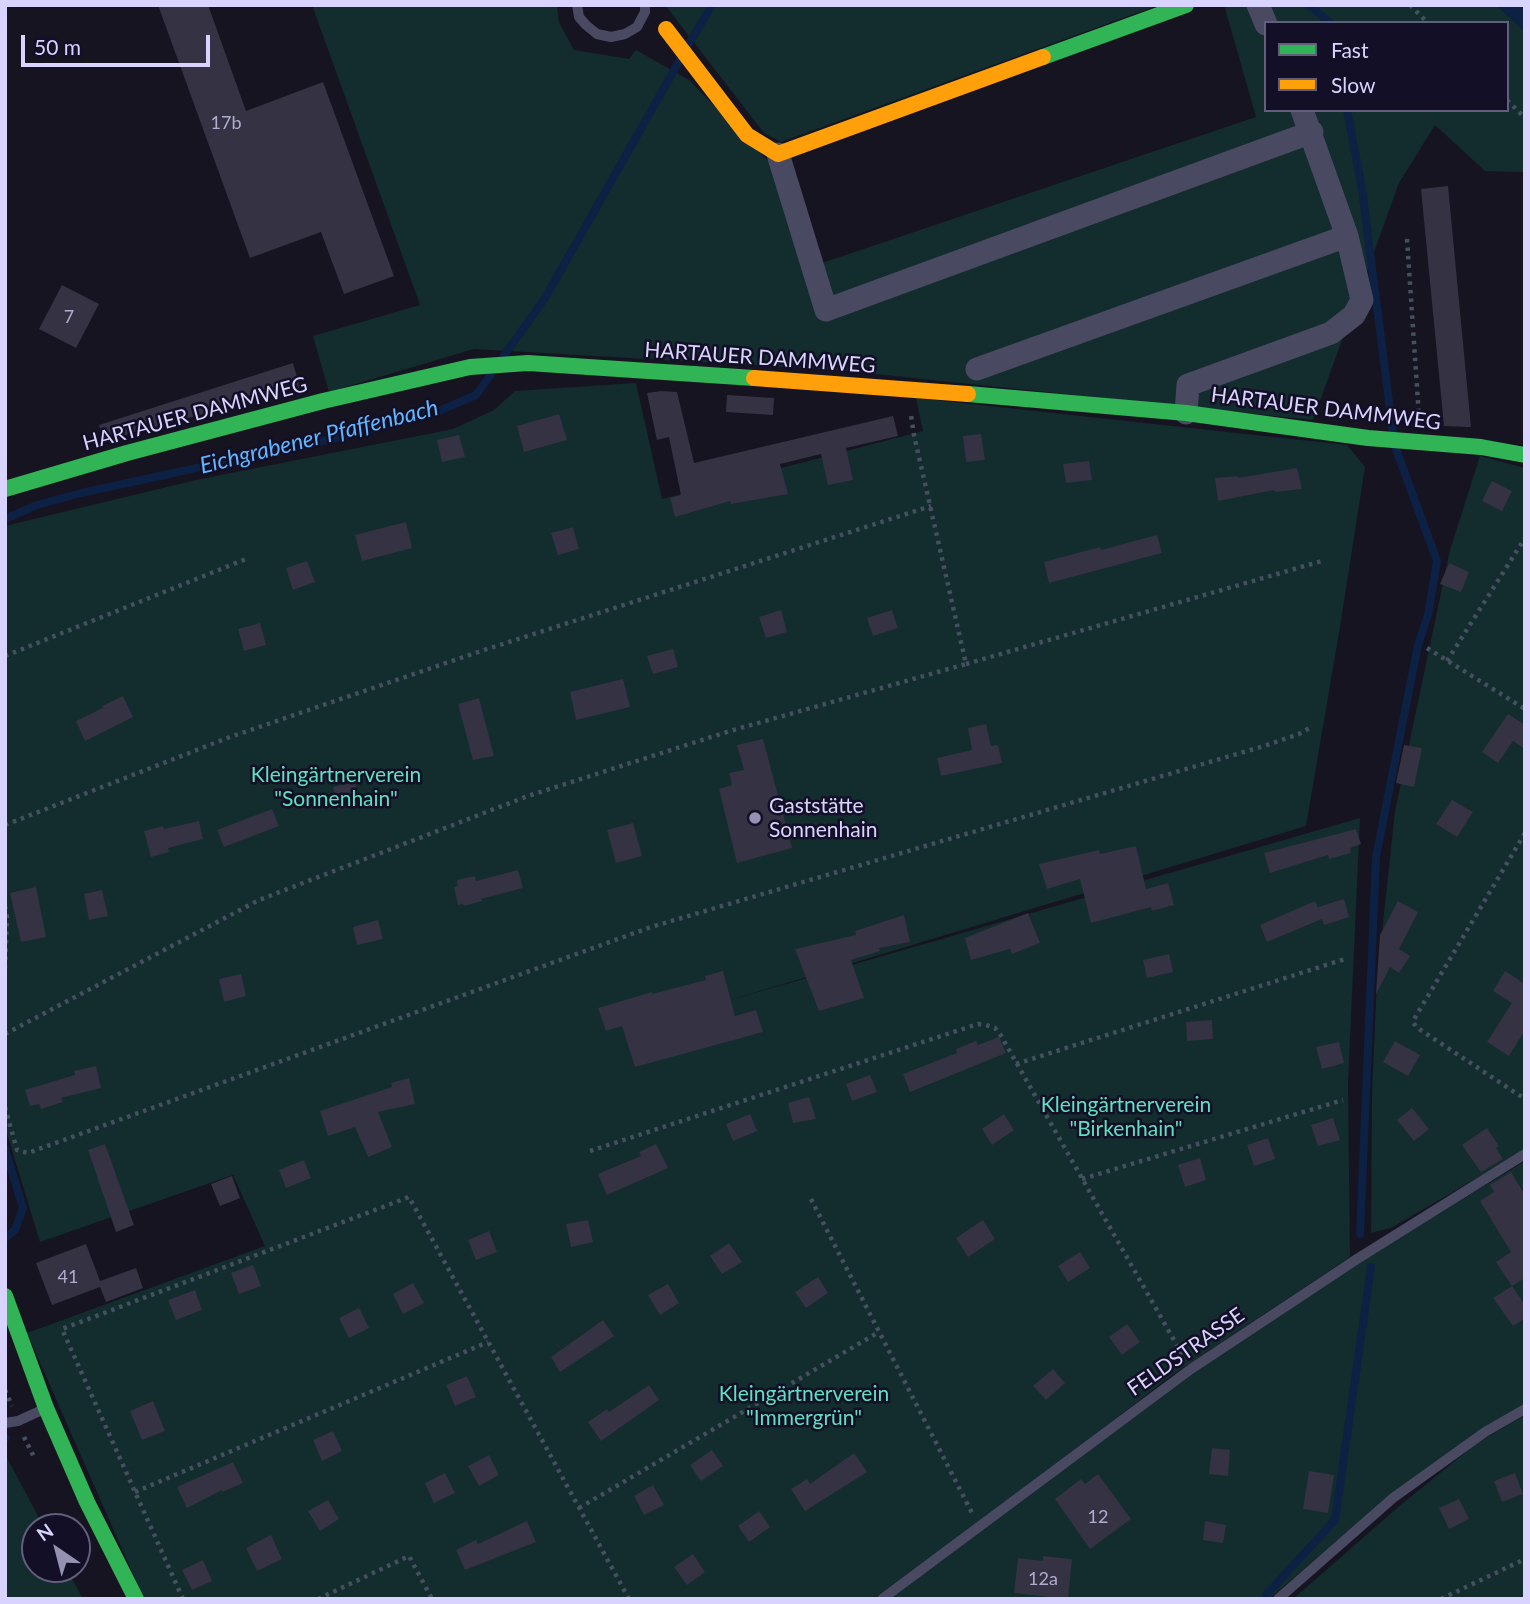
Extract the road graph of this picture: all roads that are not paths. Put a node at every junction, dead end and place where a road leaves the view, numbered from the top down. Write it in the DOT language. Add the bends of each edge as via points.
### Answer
graph roads {
  1 [pos="577,5"];
  2 [pos="645,5"];
  3 [pos="1186,5"];
  4 [pos="666,29"];
  5 [pos="1304,112"];
  6 [pos="1312,132"];
  7 [pos="778,154"];
  8 [pos="1347,236"];
  9 [pos="977,369"];
  10 [pos="1186,413"];
  11 [pos="1525,455"];
  12 [pos="5,489"];
  13 [pos="1525,1154"];
  14 [pos="5,1296"];
  15 [pos="46,1408"];
  16 [pos="1525,1409"];
  17 [pos="5,1423"];
  18 [pos="136,1599"];
  19 [pos="882,1599"];
  20 [pos="1278,1599"];
  1 -- 2 [label="lane" via="586,25 611,37 637,27"];
  3 -- 7 [label="street"];
  4 -- 7 [label="street" via="747,135"];
  5 -- 6 [label="street"];
  6 -- 7 [label="street" via="826,310"];
  6 -- 8 [label="street"];
  8 -- 9 [label="street"];
  8 -- 10 [label="street" via="1362,300 1354,315 1331,333 1188,385"];
  10 -- 11 [label="street, HARTAUER DAMMWEG"];
  10 -- 12 [label="street, HARTAUER DAMMWEG" via="517,363 478,366 323,401"];
  13 -- 19 [label="lane, FELDSTRASSE" via="1191,1369"];
  14 -- 15 [label="street"];
  15 -- 17 [label="lane"];
  15 -- 18 [label="street"];
  16 -- 20 [label="lane" via="1393,1497"];
}
